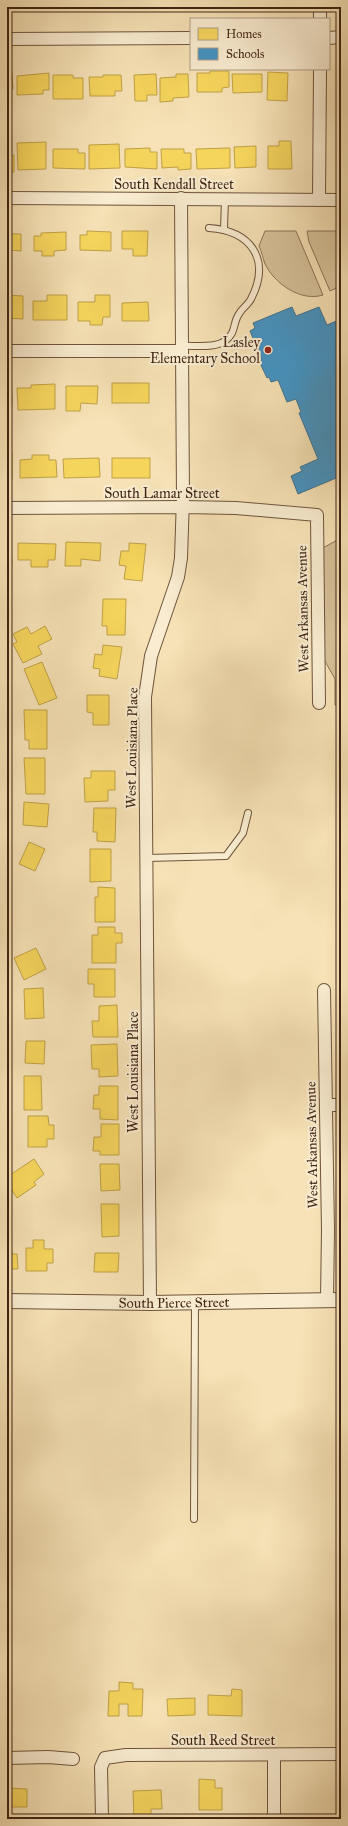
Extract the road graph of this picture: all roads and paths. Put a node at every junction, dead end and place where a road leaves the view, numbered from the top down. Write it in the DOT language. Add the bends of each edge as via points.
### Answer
graph roads {
  1 [pos="320,7"];
  2 [pos="320,18"];
  3 [pos="190,38"];
  4 [pos="330,38"];
  5 [pos="341,38"];
  6 [pos="7,39"];
  7 [pos="320,70"];
  8 [pos="7,198"];
  9 [pos="181,198"];
  10 [pos="225,199"];
  11 [pos="319,200"];
  12 [pos="341,200"];
  13 [pos="209,228"];
  14 [pos="224,229"];
  15 [pos="182,349"];
  16 [pos="7,351"];
  17 [pos="183,507"];
  18 [pos="7,508"];
  19 [pos="317,515"];
  20 [pos="319,703"];
  21 [pos="248,813"];
  22 [pos="147,858"];
  23 [pos="324,990"];
  24 [pos="327,1105"];
  25 [pos="341,1105"];
  26 [pos="334,1300"];
  27 [pos="7,1301"];
  28 [pos="195,1302"];
  29 [pos="150,1303"];
  30 [pos="194,1519"];
  31 [pos="341,1754"];
  32 [pos="274,1755"];
  33 [pos="7,1758"];
  34 [pos="73,1759"];
  35 [pos="102,1819"];
  36 [pos="274,1819"];
  1 -- 2 [label="street"];
  3 -- 6 [label="street"];
  4 -- 5 [label="street"];
  7 -- 11 [label="street"];
  8 -- 9 [label="street, South Kendall Street"];
  9 -- 10 [label="street, South Kendall Street"];
  9 -- 15 [label="street, West Louisiana Place"];
  10 -- 11 [label="street, South Kendall Street"];
  10 -- 14 [label="lane"];
  11 -- 12 [label="street, South Kendall Street"];
  13 -- 14 [label="lane"];
  14 -- 15 [label="lane" via="240,236 251,245 257,258 259,272 250,300 238,315 234,332 226,341"];
  15 -- 16 [label="street"];
  15 -- 17 [label="street, West Louisiana Place"];
  17 -- 18 [label="street, South Lamar Street"];
  17 -- 19 [label="street, South Lamar Street" via="236,508"];
  17 -- 22 [label="street, West Louisiana Place" via="178,577 151,656 145,697"];
  19 -- 20 [label="street, West Arkansas Avenue"];
  21 -- 22 [label="lane" via="243,834 226,856"];
  22 -- 29 [label="street, West Louisiana Place"];
  23 -- 24 [label="street, West Arkansas Avenue"];
  24 -- 25 [label="street"];
  24 -- 26 [label="street, West Arkansas Avenue"];
  26 -- 28 [label="street, South Pierce Street"];
  27 -- 29 [label="street, South Pierce Street"];
  28 -- 29 [label="street, South Pierce Street"];
  28 -- 30 [label="lane"];
  31 -- 32 [label="street, South Reed Street"];
  32 -- 35 [label="street, South Reed Street" via="126,1755 106,1758 101,1766"];
  32 -- 36 [label="street"];
  33 -- 34 [label="street"];
}
